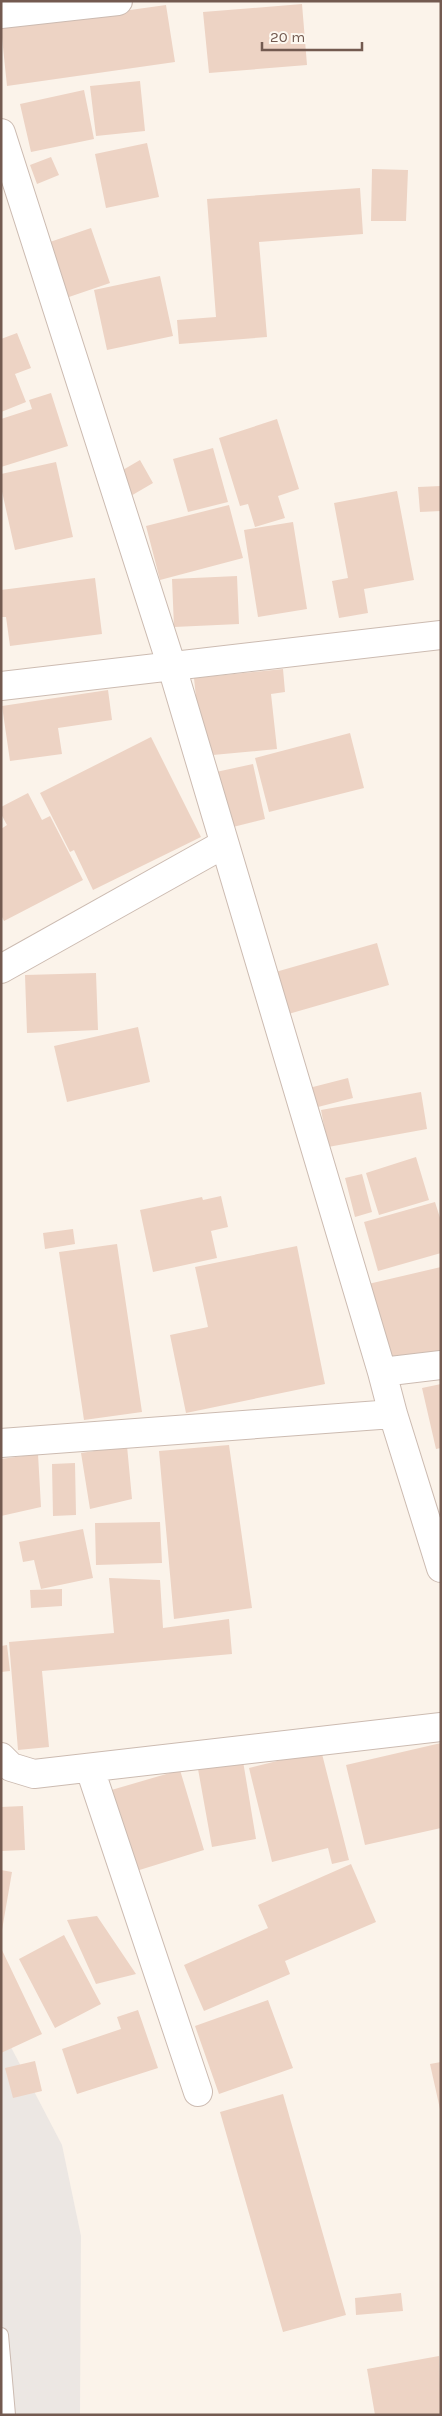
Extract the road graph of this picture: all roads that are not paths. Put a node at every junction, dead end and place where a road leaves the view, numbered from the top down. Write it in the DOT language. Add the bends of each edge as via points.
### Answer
graph roads {
  1 [pos="118,1"];
  2 [pos="1,14"];
  3 [pos="1,134"];
  4 [pos="441,634"];
  5 [pos="172,667"];
  6 [pos="1,686"];
  7 [pos="224,844"];
  8 [pos="1,969"];
  9 [pos="441,1365"];
  10 [pos="382,1372"];
  11 [pos="393,1414"];
  12 [pos="1,1443"];
  13 [pos="441,1568"];
  14 [pos="441,1728"];
  15 [pos="1,1757"];
  16 [pos="90,1769"];
  17 [pos="198,2092"];
  18 [pos="1,2335"];
  19 [pos="8,2415"];
  1 -- 2 [label="street"];
  3 -- 5 [label="street"];
  4 -- 5 [label="street"];
  5 -- 6 [label="street"];
  5 -- 7 [label="street"];
  7 -- 8 [label="street"];
  7 -- 10 [label="street"];
  9 -- 10 [label="street"];
  10 -- 11 [label="street"];
  11 -- 12 [label="street"];
  11 -- 13 [label="street"];
  14 -- 16 [label="street"];
  15 -- 16 [label="street" via="11,1767 34,1774"];
  16 -- 17 [label="street"];
  18 -- 19 [label="lane"];
}
